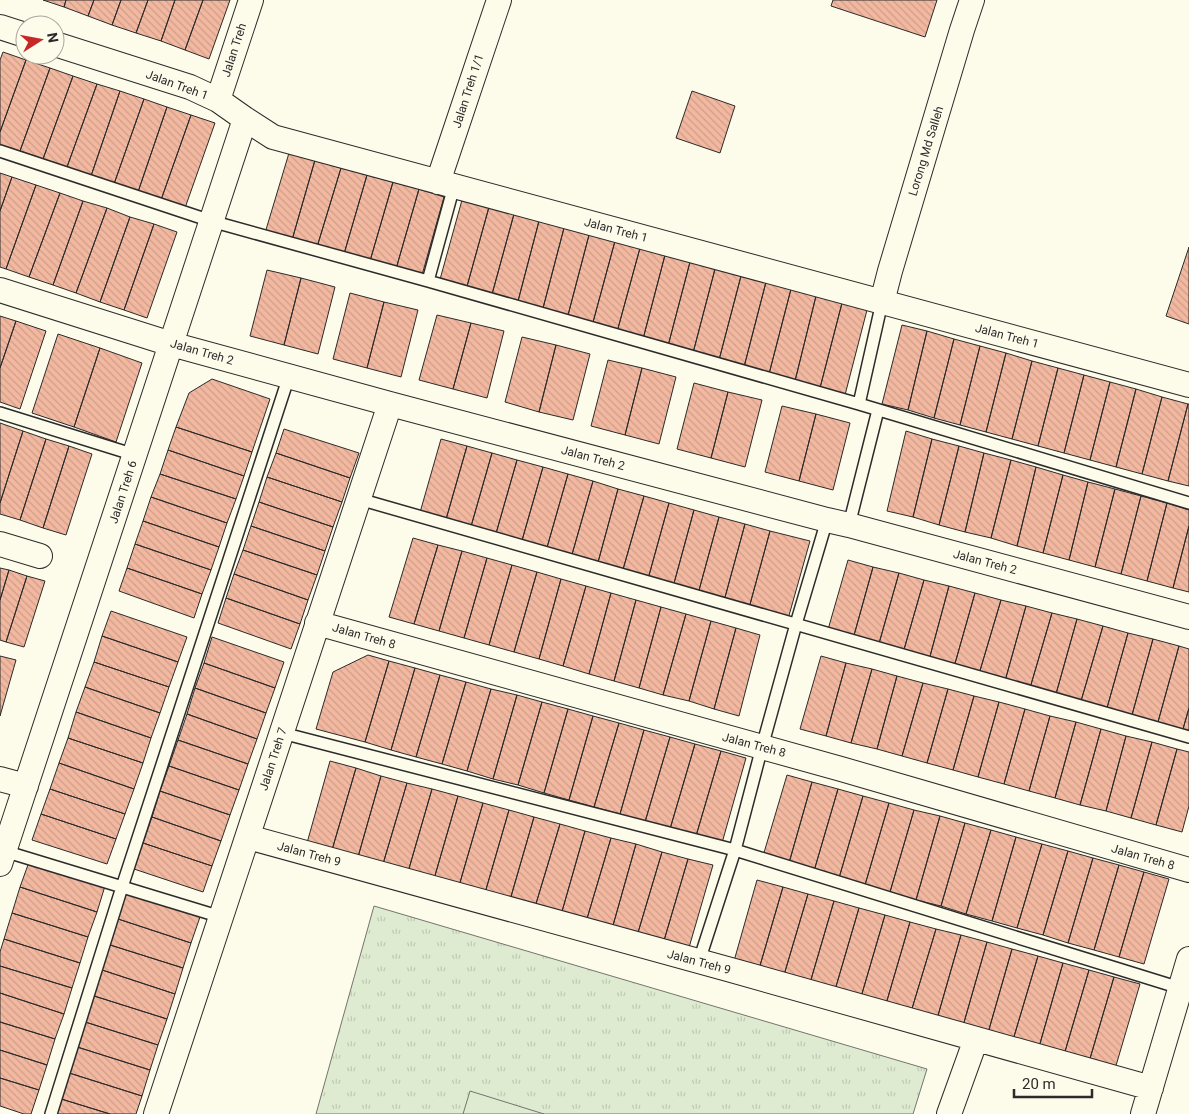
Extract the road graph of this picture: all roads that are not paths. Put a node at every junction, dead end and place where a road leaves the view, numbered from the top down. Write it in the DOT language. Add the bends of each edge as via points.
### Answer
graph roads {
  1 [pos="251,0"];
  2 [pos="499,0"];
  3 [pos="972,0"];
  4 [pos="0,27"];
  5 [pos="15,32"];
  6 [pos="65,47"];
  7 [pos="218,100"];
  8 [pos="245,119"];
  9 [pos="0,151"];
  10 [pos="446,184"];
  11 [pos="211,221"];
  12 [pos="428,281"];
  13 [pos="0,290"];
  14 [pos="882,302"];
  15 [pos="171,344"];
  16 [pos="288,376"];
  17 [pos="1189,385"];
  18 [pos="390,404"];
  19 [pos="859,404"];
  20 [pos="878,410"];
  21 [pos="0,413"];
  22 [pos="134,455"];
  23 [pos="358,499"];
  24 [pos="1189,503"];
  25 [pos="838,523"];
  26 [pos="0,544"];
  27 [pos="40,556"];
  28 [pos="1189,617"];
  29 [pos="317,623"];
  30 [pos="796,624"];
  31 [pos="282,733"];
  32 [pos="1189,737"];
  33 [pos="762,747"];
  34 [pos="0,778"];
  35 [pos="26,786"];
  36 [pos="248,837"];
  37 [pos="735,850"];
  38 [pos="2,858"];
  39 [pos="1189,870"];
  40 [pos="122,887"];
  41 [pos="221,917"];
  42 [pos="1189,959"];
  43 [pos="699,962"];
  44 [pos="1180,988"];
  45 [pos="976,1039"];
  46 [pos="1150,1088"];
  47 [pos="51,1114"];
  48 [pos="156,1114"];
  49 [pos="950,1114"];
  50 [pos="1143,1114"];
  1 -- 7 [label="street, Jalan Treh"];
  2 -- 10 [label="street, Jalan Treh 1/1"];
  3 -- 14 [label="street, Lorong Md Salleh"];
  4 -- 5 [label="street"];
  6 -- 7 [label="street, Jalan Treh 1"];
  7 -- 8 [label="street, Jalan Treh 1"];
  8 -- 10 [label="street, Jalan Treh 1" via="272,137"];
  8 -- 11 [label="street, Jalan Treh 6"];
  9 -- 11 [label="lane"];
  10 -- 12 [label="lane"];
  10 -- 14 [label="street, Jalan Treh 1"];
  11 -- 12 [label="lane"];
  11 -- 15 [label="street, Jalan Treh 6"];
  12 -- 19 [label="lane"];
  13 -- 15 [label="street, Jalan Treh 2"];
  14 -- 17 [label="street, Jalan Treh 1"];
  14 -- 19 [label="lane"];
  15 -- 16 [label="street, Jalan Treh 2"];
  15 -- 22 [label="street, Jalan Treh 6"];
  16 -- 18 [label="street, Jalan Treh 2"];
  16 -- 40 [label="lane"];
  18 -- 23 [label="street, Jalan Treh 7"];
  18 -- 25 [label="street, Jalan Treh 2"];
  19 -- 20 [label="lane"];
  20 -- 24 [label="lane"];
  20 -- 25 [label="lane"];
  21 -- 22 [label="lane"];
  22 -- 35 [label="street, Jalan Treh 6"];
  23 -- 29 [label="street, Jalan Treh 7"];
  23 -- 30 [label="lane"];
  25 -- 28 [label="street, Jalan Treh 2"];
  25 -- 30 [label="lane"];
  26 -- 27 [label="street"];
  29 -- 31 [label="street, Jalan Treh 7"];
  29 -- 33 [label="street, Jalan Treh 8"];
  30 -- 32 [label="lane"];
  30 -- 33 [label="lane"];
  31 -- 36 [label="street, Jalan Treh 7"];
  31 -- 37 [label="lane"];
  33 -- 37 [label="lane"];
  33 -- 39 [label="street, Jalan Treh 8"];
  34 -- 35 [label="street"];
  35 -- 38 [label="street, Jalan Treh 6"];
  36 -- 41 [label="street, Jalan Treh 7"];
  36 -- 43 [label="street, Jalan Treh 9"];
  37 -- 43 [label="lane"];
  37 -- 44 [label="lane"];
  38 -- 40 [label="lane"];
  40 -- 41 [label="lane"];
  40 -- 47 [label="lane"];
  41 -- 48 [label="street, Jalan Treh 7"];
  42 -- 44 [label="street"];
  43 -- 45 [label="street, Jalan Treh 9"];
  44 -- 46 [label="street"];
  45 -- 46 [label="street, Jalan Treh 9"];
  45 -- 49 [label="street"];
  46 -- 50 [label="street"];
}
